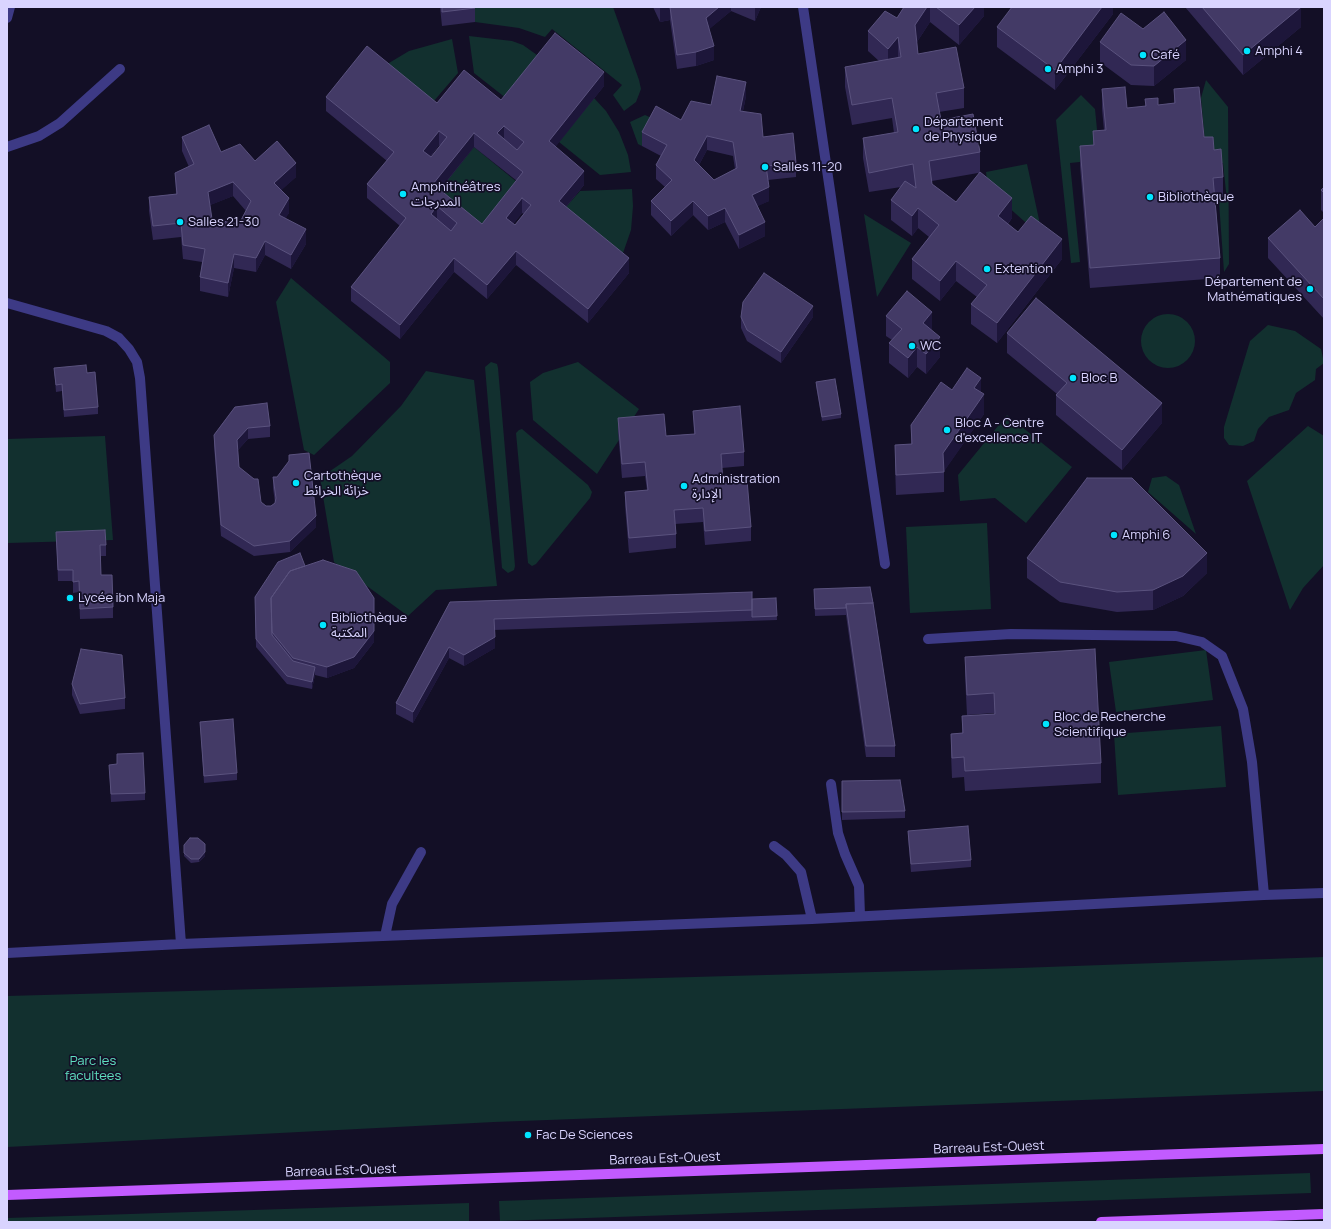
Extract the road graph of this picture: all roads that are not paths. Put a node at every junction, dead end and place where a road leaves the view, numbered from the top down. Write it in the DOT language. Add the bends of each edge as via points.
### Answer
graph roads {
  1 [pos="10,7"];
  2 [pos="803,7"];
  3 [pos="7,18"];
  4 [pos="120,69"];
  5 [pos="7,147"];
  6 [pos="7,303"];
  7 [pos="885,564"];
  8 [pos="928,639"];
  9 [pos="831,784"];
  10 [pos="774,846"];
  11 [pos="421,852"];
  12 [pos="1324,893"];
  13 [pos="1264,895"];
  14 [pos="860,916"];
  15 [pos="812,919"];
  16 [pos="385,936"];
  17 [pos="181,944"];
  18 [pos="7,953"];
  19 [pos="1324,1150"];
  20 [pos="7,1195"];
  21 [pos="1324,1214"];
  22 [pos="1101,1222"];
  1 -- 3 [label="street"];
  2 -- 7 [label="street"];
  4 -- 5 [label="street" via="60,123 39,136"];
  6 -- 17 [label="street" via="106,331 124,344 137,362"];
  8 -- 13 [label="street" via="1011,634 1176,636 1202,642 1222,656 1242,709 1252,762"];
  9 -- 14 [label="street" via="838,833 859,886"];
  10 -- 15 [label="street" via="801,872"];
  11 -- 16 [label="street" via="392,904"];
  12 -- 13 [label="street"];
  13 -- 14 [label="street"];
  14 -- 15 [label="street"];
  15 -- 16 [label="street"];
  16 -- 17 [label="street"];
  17 -- 18 [label="street"];
  19 -- 20 [label="main road, Barreau Est-Ouest"];
  21 -- 22 [label="main road"];
}
